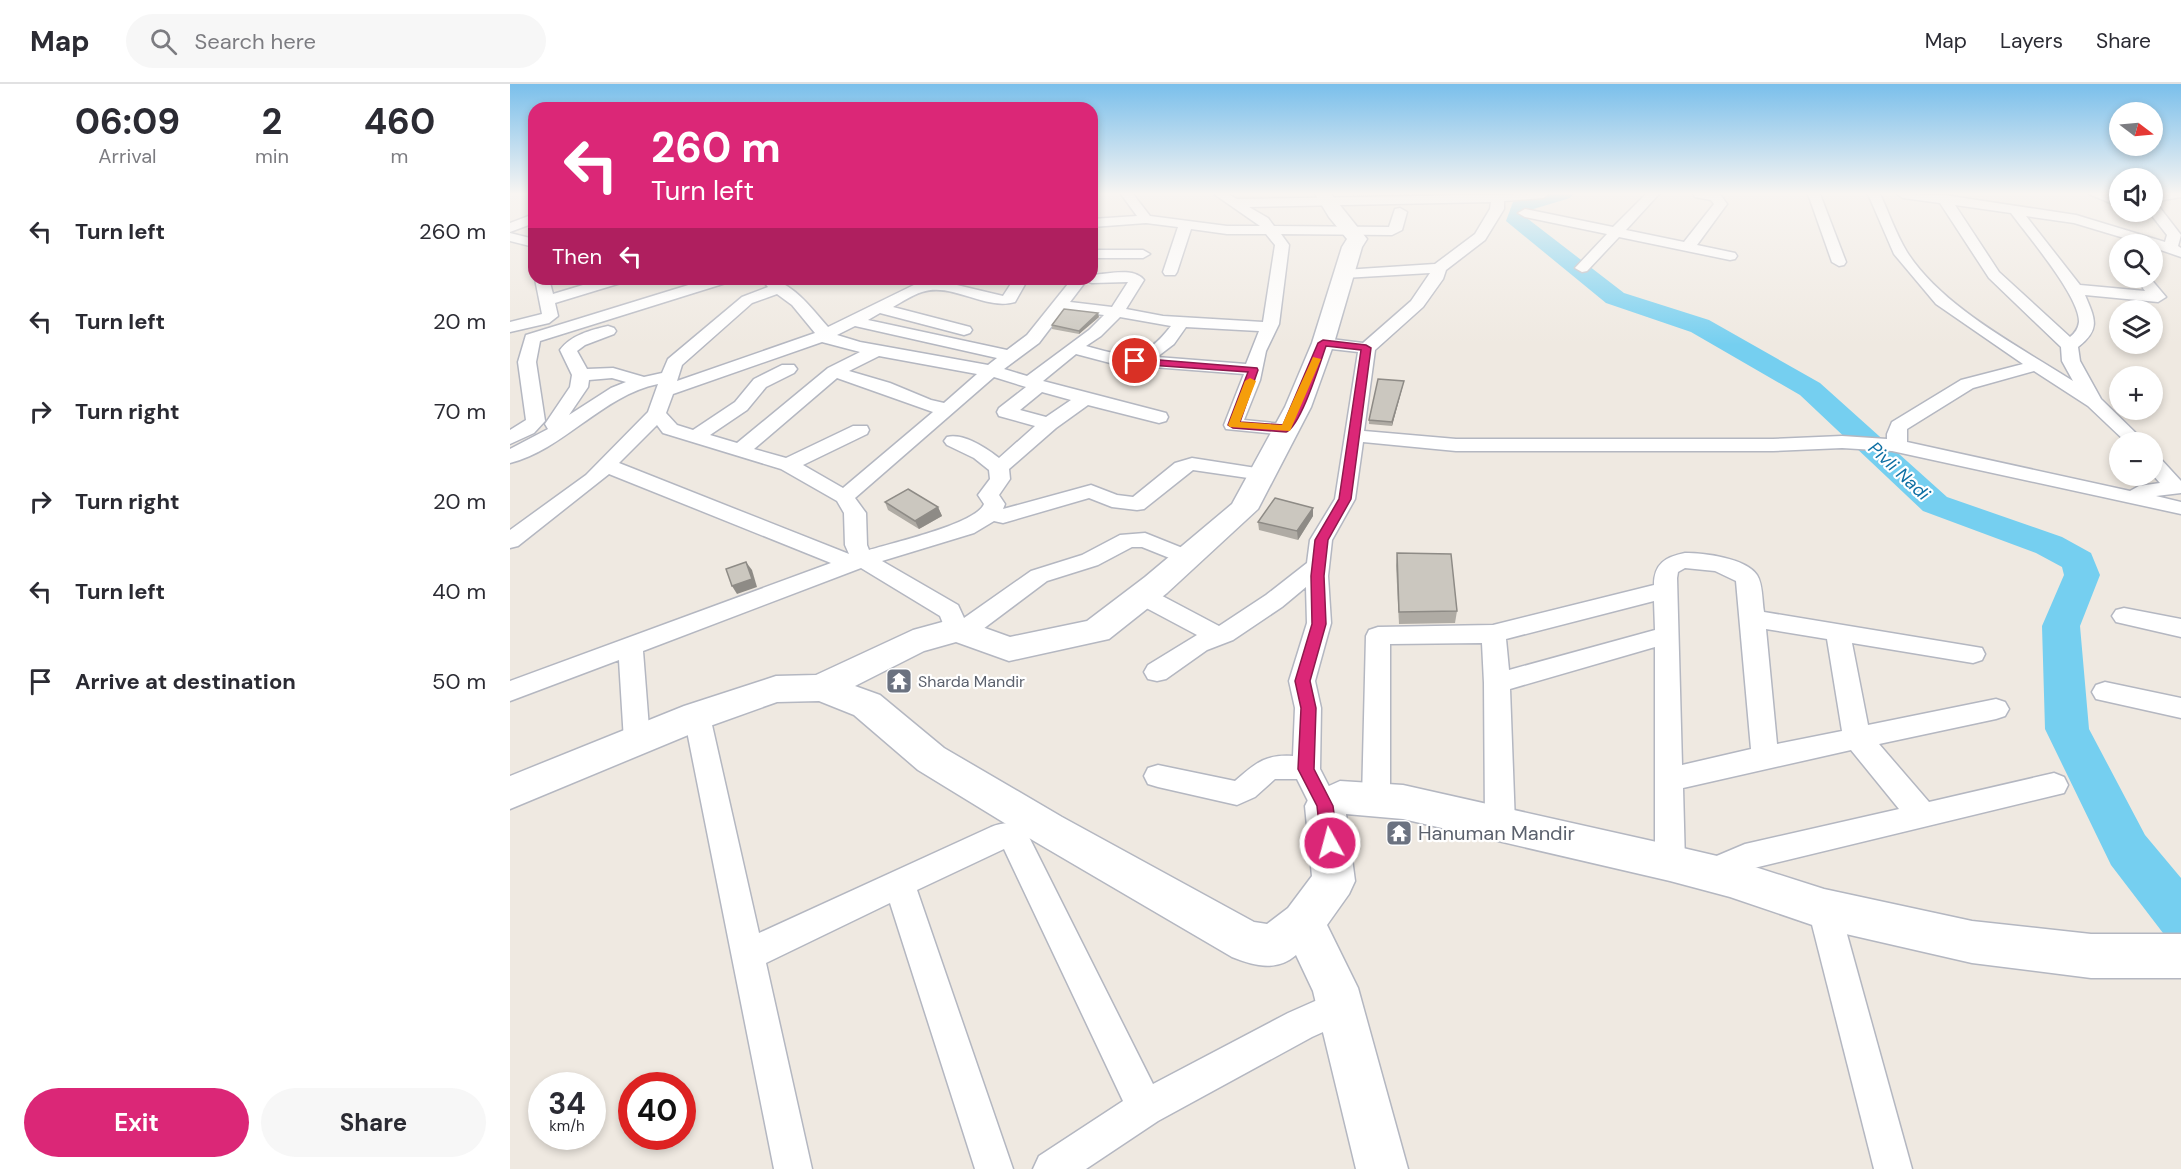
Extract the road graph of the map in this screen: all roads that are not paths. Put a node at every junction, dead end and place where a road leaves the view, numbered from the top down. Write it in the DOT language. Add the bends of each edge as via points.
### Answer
graph roads {
  1 [pos="1177,245"];
  2 [pos="1282,245"];
  3 [pos="1328,245"];
  4 [pos="1341,245"];
  5 [pos="1351,245"];
  6 [pos="1470,245"];
  7 [pos="1603,245"];
  8 [pos="1677,245"];
  9 [pos="1833,245"];
  10 [pos="1897,245"];
  11 [pos="1975,245"];
  12 [pos="2046,245"];
  13 [pos="1688,247"];
  14 [pos="1341,248"];
  15 [pos="1098,254"];
  16 [pos="1143,254"];
  17 [pos="1731,256"];
  18 [pos="1839,262"];
  19 [pos="1439,268"];
  20 [pos="1582,268"];
  21 [pos="1170,272"];
  22 [pos="1098,279"];
  23 [pos="544,285"];
  24 [pos="599,285"];
  25 [pos="704,285"];
  26 [pos="757,285"];
  27 [pos="771,285"];
  28 [pos="776,285"];
  29 [pos="928,285"];
  30 [pos="949,285"];
  31 [pos="1018,285"];
  32 [pos="1077,285"];
  33 [pos="2151,288"];
  34 [pos="2075,289"];
  35 [pos="548,300"];
  36 [pos="1061,305"];
  37 [pos="878,308"];
  38 [pos="1116,312"];
  39 [pos="853,321"];
  40 [pos="930,321"];
  41 [pos="1182,321"];
  42 [pos="514,326"];
  43 [pos="1269,327"];
  44 [pos="911,334"];
  45 [pos="825,335"];
  46 [pos="532,338"];
  47 [pos="1323,343"];
  48 [pos="1025,345"];
  49 [pos="2069,346"];
  50 [pos="1073,348"];
  51 [pos="1366,348"];
  52 [pos="879,351"];
  53 [pos="1010,356"];
  54 [pos="926,359"];
  55 [pos="1135,361"];
  56 [pos="2039,365"];
  57 [pos="788,369"];
  58 [pos="1254,370"];
  59 [pos="991,371"];
  60 [pos="834,372"];
  61 [pos="581,375"];
  62 [pos="643,382"];
  63 [pos="667,384"];
  64 [pos="1034,385"];
  65 [pos="884,387"];
  66 [pos="1085,399"];
  67 [pos="2094,402"];
  68 [pos="948,409"];
  69 [pos="657,414"];
  70 [pos="1159,417"];
  71 [pos="1049,424"];
  72 [pos="1286,429"];
  73 [pos="860,430"];
  74 [pos="558,431"];
  75 [pos="2126,432"];
  76 [pos="1356,436"];
  77 [pos="695,437"];
  78 [pos="510,438"];
  79 [pos="954,441"];
  80 [pos="1895,445"];
  81 [pos="741,450"];
  82 [pos="510,456"];
  83 [pos="788,465"];
  84 [pos="608,466"];
  85 [pos="999,468"];
  86 [pos="2163,472"];
  87 [pos="1262,474"];
  88 [pos="2178,488"];
  89 [pos="2119,495"];
  90 [pos="844,497"];
  91 [pos="2181,508"];
  92 [pos="991,514"];
  93 [pos="510,541"];
  94 [pos="1187,558"];
  95 [pos="857,561"];
  96 [pos="1318,566"];
  97 [pos="1666,590"];
  98 [pos="1143,596"];
  99 [pos="2124,616"];
  100 [pos="1753,619"];
  101 [pos="2181,628"];
  102 [pos="960,631"];
  103 [pos="1838,633"];
  104 [pos="1493,634"];
  105 [pos="1666,635"];
  106 [pos="1219,636"];
  107 [pos="630,646"];
  108 [pos="1973,654"];
  109 [pos="1157,672"];
  110 [pos="1497,683"];
  111 [pos="821,688"];
  112 [pos="510,691"];
  113 [pos="2105,692"];
  114 [pos="2181,708"];
  115 [pos="1996,710"];
  116 [pos="697,716"];
  117 [pos="1857,738"];
  118 [pos="637,741"];
  119 [pos="1765,757"];
  120 [pos="1306,769"];
  121 [pos="1158,776"];
  122 [pos="1669,780"];
  123 [pos="2054,785"];
  124 [pos="510,793"];
  125 [pos="1377,800"];
  126 [pos="1325,806"];
  127 [pos="1923,816"];
  128 [pos="1500,824"];
  129 [pos="1670,863"];
  130 [pos="1711,873"];
  131 [pos="899,884"];
  132 [pos="1824,909"];
  133 [pos="1303,922"];
  134 [pos="749,954"];
  135 [pos="2175,956"];
  136 [pos="1340,1007"];
  137 [pos="1145,1108"];
  138 [pos="793,1169"];
  139 [pos="994,1169"];
  140 [pos="1053,1169"];
  141 [pos="1382,1169"];
  142 [pos="1893,1169"];
  1 -- 21 [label="street"];
  2 -- 14 [label="street"];
  2 -- 43 [label="street"];
  3 -- 14 [label="street"];
  4 -- 14 [label="street"];
  5 -- 14 [label="street"];
  6 -- 19 [label="street"];
  7 -- 20 [label="street"];
  8 -- 13 [label="street"];
  9 -- 18 [label="street"];
  10 -- 56 [label="street" via="1941,301"];
  11 -- 49 [label="street" via="1994,275"];
  12 -- 34 [label="street"];
  13 -- 17 [label="street"];
  14 -- 19 [label="street"];
  14 -- 47 [label="street"];
  15 -- 16 [label="street"];
  19 -- 51 [label="street" via="1436,279 1417,304"];
  22 -- 38 [label="street" via="1137,278"];
  23 -- 35 [label="street"];
  24 -- 35 [label="street"];
  25 -- 46 [label="street"];
  26 -- 61 [label="street" via="731,288 579,340 568,350"];
  27 -- 63 [label="street" via="747,300 674,363"];
  28 -- 45 [label="street"];
  29 -- 37 [label="street"];
  30 -- 31 [label="street" via="1003,301 1010,299"];
  32 -- 36 [label="street"];
  33 -- 34 [label="street" via="2158,297"];
  34 -- 49 [label="street" via="2087,320 2083,335"];
  35 -- 42 [label="street" via="550,316"];
  36 -- 38 [label="street"];
  36 -- 48 [label="street"];
  37 -- 39 [label="street"];
  37 -- 40 [label="street"];
  38 -- 41 [label="street"];
  38 -- 50 [label="street"];
  39 -- 44 [label="street"];
  39 -- 45 [label="street"];
  40 -- 44 [label="street"];
  40 -- 48 [label="street"];
  41 -- 43 [label="street"];
  41 -- 55 [label="street" via="1159,349"];
  42 -- 46 [label="street"];
  43 -- 58 [label="street"];
  44 -- 52 [label="street"];
  44 -- 53 [label="street"];
  45 -- 52 [label="street"];
  45 -- 63 [label="street"];
  46 -- 78 [label="street" via="527,362 536,421"];
  47 -- 51 [label="street"];
  47 -- 72 [label="street"];
  48 -- 53 [label="street"];
  49 -- 67 [label="street" via="2071,360"];
  50 -- 55 [label="street"];
  50 -- 64 [label="street"];
  51 -- 76 [label="street"];
  52 -- 54 [label="street"];
  52 -- 60 [label="street"];
  53 -- 59 [label="street"];
  54 -- 59 [label="street"];
  54 -- 65 [label="street"];
  55 -- 58 [label="street"];
  56 -- 67 [label="street"];
  56 -- 80 [label="street" via="1986,377 1945,395 1899,426"];
  57 -- 77 [label="street" via="760,383 741,406"];
  58 -- 72 [label="street" via="1233,425"];
  59 -- 64 [label="street"];
  59 -- 68 [label="street"];
  60 -- 65 [label="street"];
  60 -- 81 [label="street"];
  61 -- 62 [label="street" via="613,373"];
  61 -- 74 [label="street" via="579,387 554,424"];
  62 -- 63 [label="street"];
  62 -- 74 [label="street" via="617,392"];
  63 -- 69 [label="street"];
  64 -- 66 [label="street"];
  64 -- 71 [label="street" via="1006,412"];
  65 -- 68 [label="street" via="926,405"];
  66 -- 70 [label="street"];
  66 -- 71 [label="street"];
  67 -- 75 [label="street"];
  68 -- 90 [label="street"];
  69 -- 77 [label="street" via="670,429"];
  69 -- 84 [label="street"];
  71 -- 85 [label="street"];
  72 -- 87 [label="street"];
  73 -- 83 [label="street"];
  74 -- 82 [label="street"];
  76 -- 80 [label="street" via="1456,445"];
  76 -- 96 [label="street" via="1345,499 1321,540"];
  77 -- 81 [label="street"];
  79 -- 85 [label="street"];
  80 -- 89 [label="street"];
  81 -- 83 [label="street"];
  83 -- 90 [label="street"];
  84 -- 93 [label="street"];
  84 -- 95 [label="street"];
  85 -- 92 [label="street" via="1000,479 988,495 995,504"];
  86 -- 88 [label="street"];
  87 -- 92 [label="street" via="1192,464 1182,467 1137,504 1112,501 1091,491 1003,516"];
  87 -- 94 [label="street" via="1244,509"];
  88 -- 89 [label="street"];
  89 -- 91 [label="street"];
  90 -- 95 [label="street" via="855,513"];
  92 -- 95 [label="street" via="966,528"];
  94 -- 98 [label="street"];
  94 -- 102 [label="street" via="1145,540 1128,540 1090,560 1039,576"];
  95 -- 102 [label="street" via="950,611"];
  95 -- 107 [label="street"];
  96 -- 106 [label="street" via="1274,601"];
  96 -- 120 [label="street" via="1319,624 1302,681 1308,708"];
  97 -- 100 [label="street" via="1667,570 1677,562 1708,562 1735,569 1747,578"];
  97 -- 104 [label="street"];
  97 -- 105 [label="street"];
  98 -- 102 [label="street" via="1097,631 1031,645 1009,649"];
  98 -- 106 [label="street"];
  99 -- 101 [label="street"];
  100 -- 103 [label="street"];
  100 -- 119 [label="street"];
  102 -- 111 [label="street" via="913,642"];
  103 -- 108 [label="street"];
  103 -- 117 [label="street"];
  104 -- 110 [label="street"];
  104 -- 125 [label="street" via="1378,636"];
  105 -- 110 [label="street"];
  105 -- 122 [label="street"];
  106 -- 109 [label="street" via="1198,644"];
  107 -- 112 [label="street"];
  107 -- 118 [label="street"];
  110 -- 128 [label="street"];
  111 -- 116 [label="street" via="776,689"];
  111 -- 133 [label="street" via="867,705 931,759 1248,942 1274,946"];
  113 -- 114 [label="street"];
  115 -- 117 [label="street"];
  116 -- 118 [label="street"];
  116 -- 134 [label="street"];
  117 -- 119 [label="street"];
  117 -- 127 [label="street"];
  118 -- 124 [label="street"];
  119 -- 122 [label="street"];
  120 -- 121 [label="street" via="1270,769 1237,793"];
  120 -- 126 [label="street"];
  122 -- 129 [label="street"];
  123 -- 127 [label="street"];
  125 -- 126 [label="street" via="1340,797"];
  125 -- 128 [label="street" via="1403,802"];
  126 -- 133 [label="street" via="1334,881"];
  127 -- 130 [label="street" via="1745,857"];
  128 -- 129 [label="street"];
  129 -- 130 [label="street"];
  130 -- 132 [label="street"];
  131 -- 134 [label="street"];
  131 -- 137 [label="street" via="1001,836 1014,837"];
  131 -- 139 [label="street"];
  132 -- 135 [label="street" via="1972,942 2091,956"];
  132 -- 142 [label="street"];
  133 -- 136 [label="street"];
  134 -- 138 [label="street"];
  136 -- 137 [label="street"];
  136 -- 141 [label="street"];
  137 -- 140 [label="street"];
}
